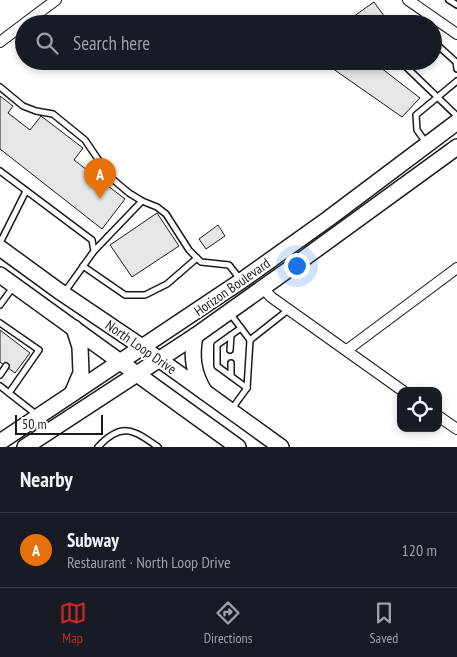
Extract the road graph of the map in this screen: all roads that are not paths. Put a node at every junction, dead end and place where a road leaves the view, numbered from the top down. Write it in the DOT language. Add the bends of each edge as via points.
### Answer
graph roads {
  1 [pos="56,0"];
  2 [pos="408,0"];
  3 [pos="449,0"];
  4 [pos="457,5"];
  5 [pos="428,14"];
  6 [pos="36,15"];
  7 [pos="442,24"];
  8 [pos="15,31"];
  9 [pos="457,34"];
  10 [pos="0,42"];
  11 [pos="442,49"];
  12 [pos="457,69"];
  13 [pos="409,70"];
  14 [pos="457,82"];
  15 [pos="0,87"];
  16 [pos="438,98"];
  17 [pos="457,116"];
  18 [pos="457,122"];
  19 [pos="457,135"];
  20 [pos="427,144"];
  21 [pos="457,147"];
  22 [pos="439,160"];
  23 [pos="0,171"];
  24 [pos="26,191"];
  25 [pos="142,201"];
  26 [pos="0,243"];
  27 [pos="0,248"];
  28 [pos="94,251"];
  29 [pos="197,258"];
  30 [pos="83,266"];
  31 [pos="457,268"];
  32 [pos="0,275"];
  33 [pos="242,281"];
  34 [pos="14,285"];
  35 [pos="263,288"];
  36 [pos="63,294"];
  37 [pos="0,304"];
  38 [pos="288,310"];
  39 [pos="229,312"];
  40 [pos="0,323"];
  41 [pos="74,328"];
  42 [pos="241,328"];
  43 [pos="231,334"];
  44 [pos="194,336"];
  45 [pos="24,339"];
  46 [pos="250,340"];
  47 [pos="20,345"];
  48 [pos="142,348"];
  49 [pos="230,350"];
  50 [pos="347,350"];
  51 [pos="158,359"];
  52 [pos="121,362"];
  53 [pos="231,363"];
  54 [pos="6,366"];
  55 [pos="136,374"];
  56 [pos="0,375"];
  57 [pos="231,376"];
  58 [pos="0,386"];
  59 [pos="398,387"];
  60 [pos="247,388"];
  61 [pos="9,393"];
  62 [pos="72,394"];
  63 [pos="207,394"];
  64 [pos="230,411"];
  65 [pos="39,416"];
  66 [pos="442,419"];
  67 [pos="457,430"];
  68 [pos="0,442"];
  69 [pos="25,447"];
  70 [pos="98,447"];
  71 [pos="158,447"];
  72 [pos="238,447"];
  73 [pos="281,447"];
  1 -- 6 [label="street"];
  2 -- 5 [label="street"];
  3 -- 4 [label="lane"];
  7 -- 9 [label="street"];
  8 -- 10 [label="street"];
  11 -- 12 [label="lane" via="456,62"];
  13 -- 16 [label="lane"];
  14 -- 16 [label="lane"];
  15 -- 25 [label="lane" via="24,106 53,114 85,140 110,177"];
  16 -- 17 [label="lane"];
  16 -- 20 [label="lane" via="416,115 417,130"];
  18 -- 20 [label="main road, Horizon Boulevard"];
  19 -- 22 [label="main road"];
  20 -- 33 [label="main road, Horizon Boulevard"];
  21 -- 22 [label="main road, Horizon Boulevard"];
  22 -- 35 [label="main road, Horizon Boulevard"];
  23 -- 24 [label="lane"];
  24 -- 26 [label="lane"];
  24 -- 28 [label="lane" via="92,240"];
  25 -- 28 [label="lane"];
  25 -- 29 [label="lane" via="166,214"];
  27 -- 36 [label="main road, North Loop Drive"];
  28 -- 30 [label="lane"];
  29 -- 30 [label="lane" via="167,284 145,295 125,295"];
  29 -- 33 [label="lane" via="201,262 229,265"];
  30 -- 36 [label="lane"];
  31 -- 50 [label="street"];
  32 -- 34 [label="main road, North Loop Drive"];
  33 -- 48 [label="main road, Horizon Boulevard"];
  34 -- 37 [label="lane"];
  34 -- 41 [label="main road, North Loop Drive"];
  35 -- 38 [label="street"];
  35 -- 39 [label="main road, Horizon Boulevard"];
  36 -- 48 [label="main road, North Loop Drive"];
  38 -- 46 [label="lane"];
  38 -- 50 [label="street"];
  39 -- 42 [label="lane"];
  39 -- 44 [label="main road, Horizon Boulevard"];
  40 -- 45 [label="lane"];
  41 -- 52 [label="main road, North Loop Drive"];
  41 -- 62 [label="main road" via="80,347 81,373"];
  42 -- 43 [label="lane"];
  42 -- 46 [label="lane"];
  43 -- 49 [label="lane"];
  43 -- 57 [label="lane" via="217,345 217,366"];
  44 -- 51 [label="main road, Horizon Boulevard"];
  44 -- 63 [label="main road" via="192,350 196,375"];
  45 -- 47 [label="lane"];
  45 -- 61 [label="lane" via="39,350"];
  46 -- 60 [label="lane"];
  48 -- 51 [label="main road, North Loop Drive"];
  48 -- 52 [label="main road, Horizon Boulevard"];
  50 -- 59 [label="street"];
  51 -- 55 [label="main road, Horizon Boulevard"];
  51 -- 63 [label="main road, North Loop Drive"];
  52 -- 55 [label="main road, North Loop Drive"];
  52 -- 62 [label="main road, Horizon Boulevard"];
  53 -- 57 [label="lane"];
  54 -- 56 [label="lane"];
  55 -- 69 [label="main road, Horizon Boulevard"];
  55 -- 72 [label="main road, North Loop Drive"];
  57 -- 60 [label="lane"];
  58 -- 61 [label="lane"];
  60 -- 64 [label="lane"];
  61 -- 65 [label="lane"];
  62 -- 65 [label="main road, Horizon Boulevard"];
  63 -- 64 [label="main road, North Loop Drive"];
  64 -- 73 [label="main road, North Loop Drive"];
  65 -- 68 [label="main road, Horizon Boulevard"];
  66 -- 67 [label="street"];
  70 -- 71 [label="lane" via="107,437 122,430 141,435"];
}
